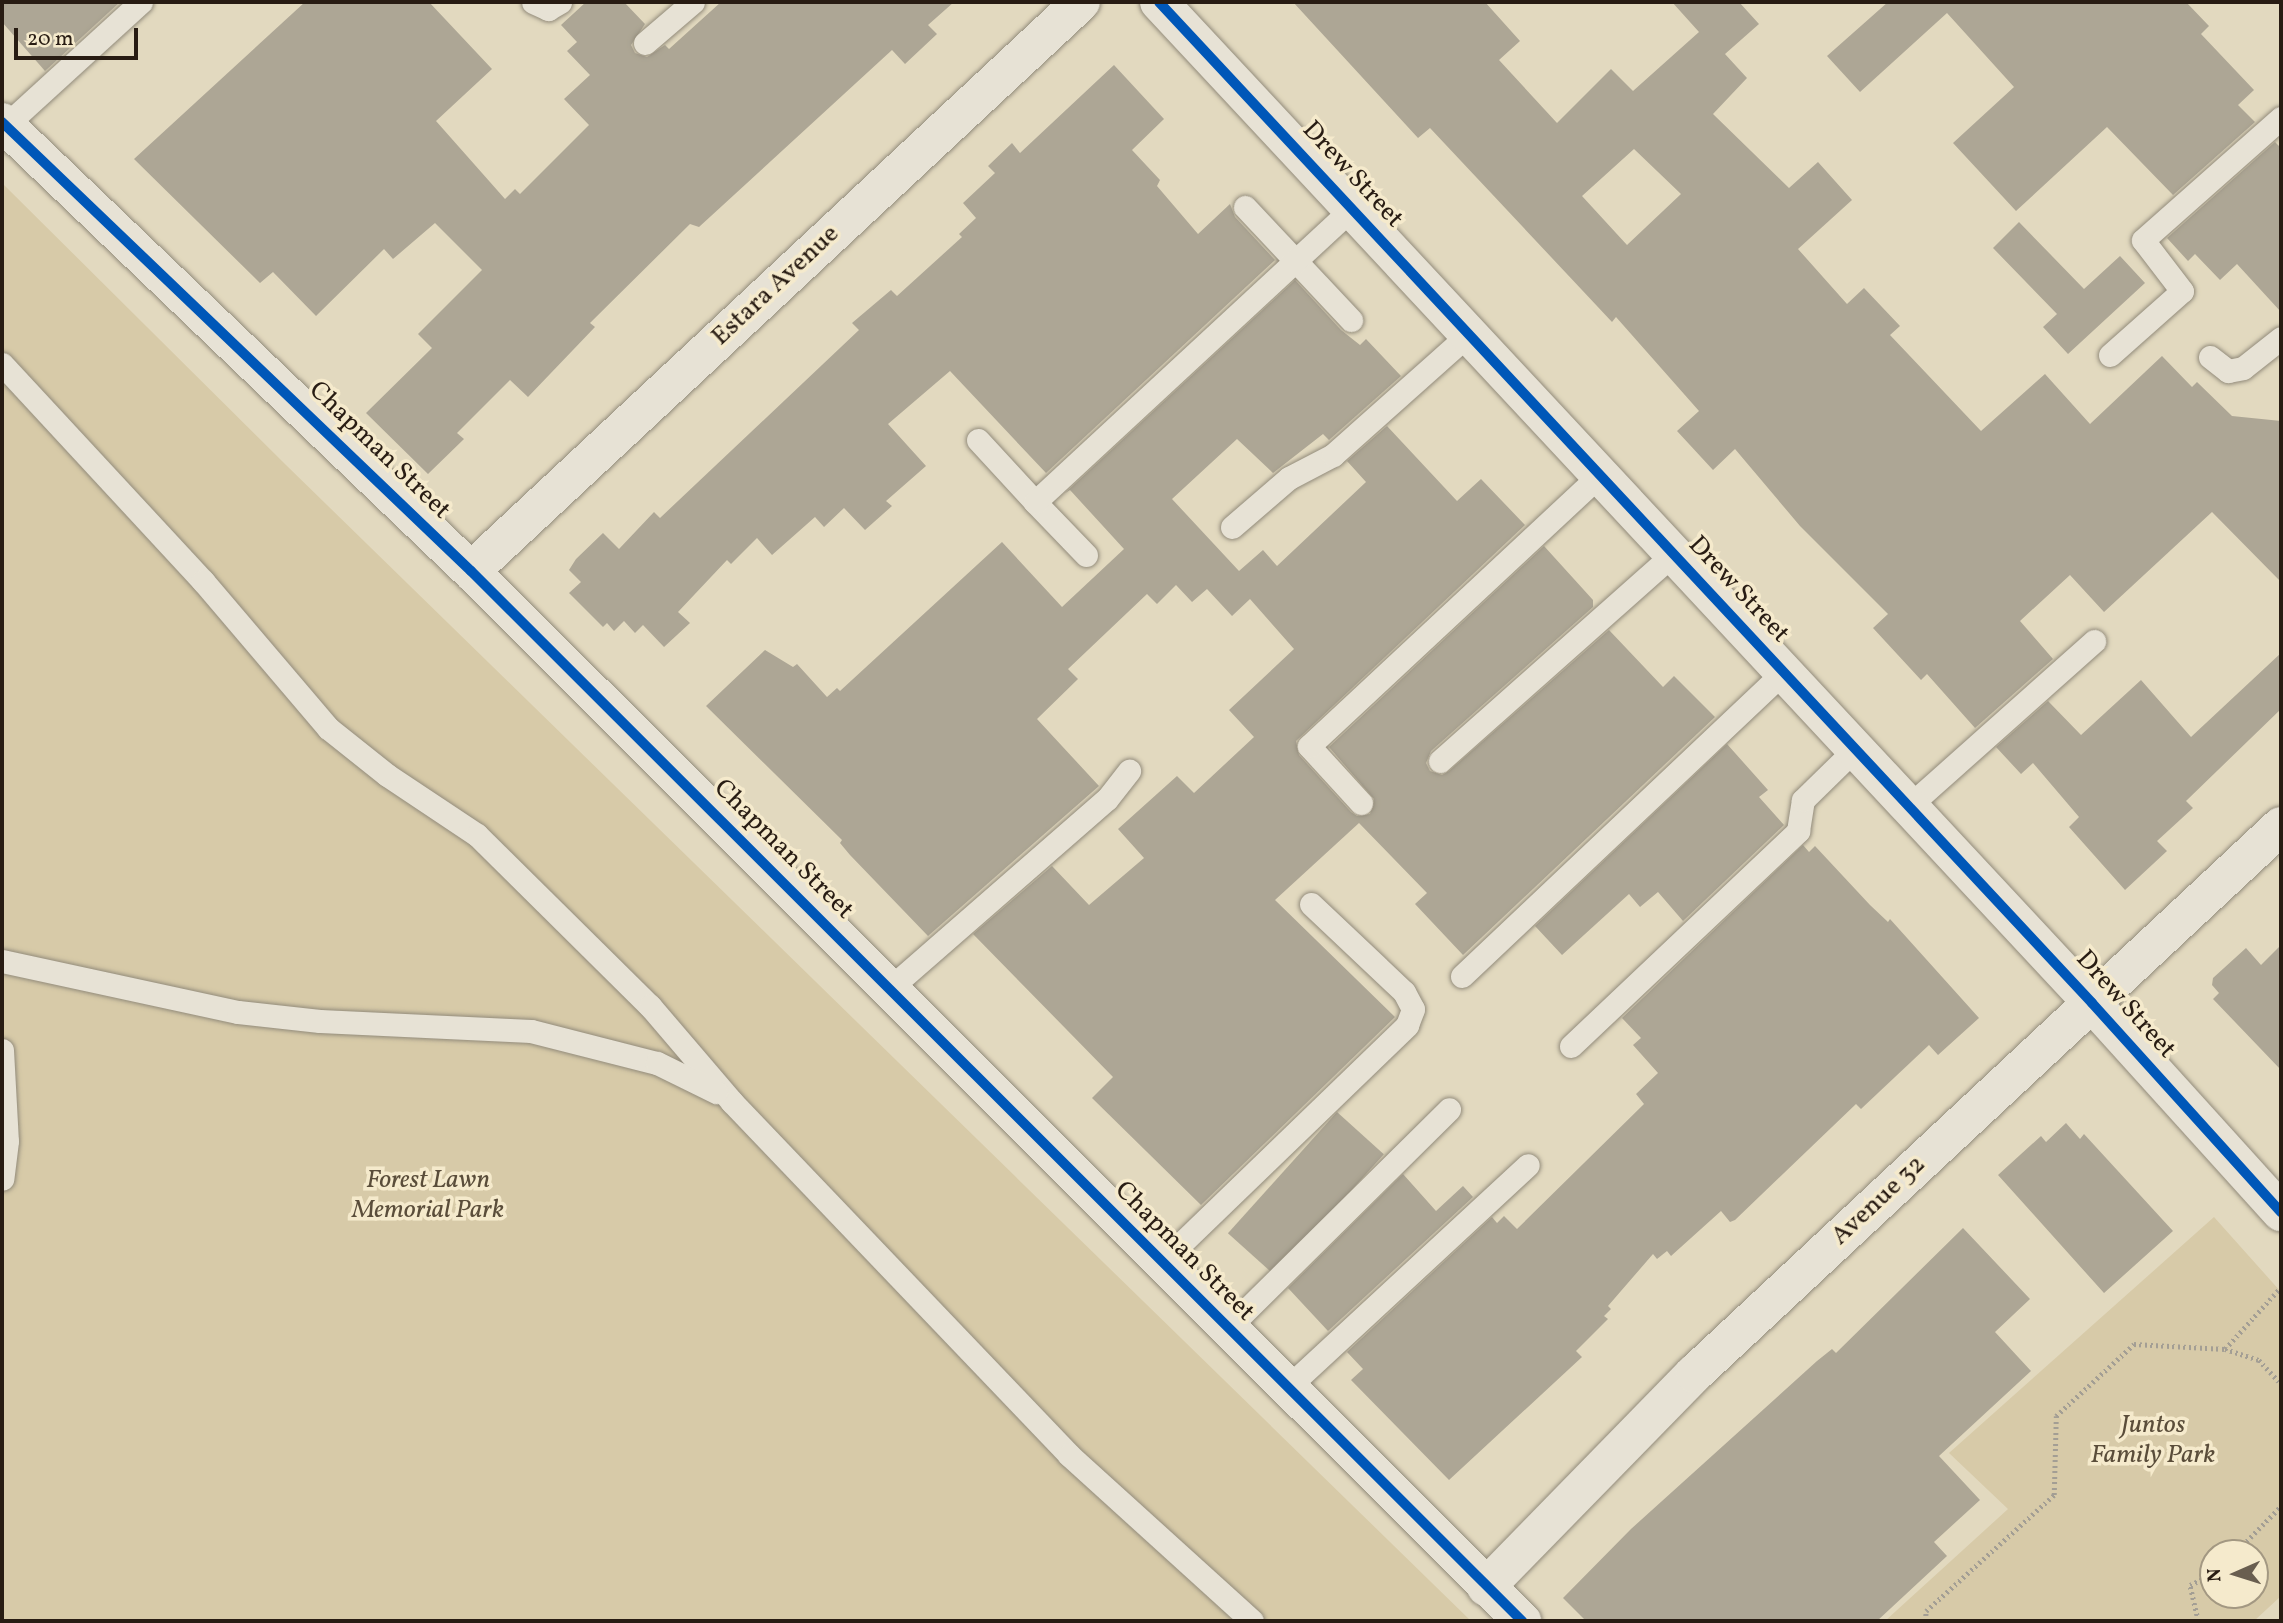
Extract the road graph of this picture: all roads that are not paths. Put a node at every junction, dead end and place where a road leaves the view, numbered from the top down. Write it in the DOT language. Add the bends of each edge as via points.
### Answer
graph roads {
  1 [pos="141,2"];
  2 [pos="533,2"];
  3 [pos="561,2"];
  4 [pos="693,2"];
  5 [pos="1081,2"];
  6 [pos="1159,2"];
  7 [pos="645,43"];
  8 [pos="2281,118"];
  9 [pos="4,124"];
  10 [pos="1245,207"];
  11 [pos="1352,208"];
  12 [pos="1297,263"];
  13 [pos="1351,320"];
  14 [pos="1469,334"];
  15 [pos="2281,338"];
  16 [pos="2110,355"];
  17 [pos="2210,357"];
  18 [pos="2,364"];
  19 [pos="978,440"];
  20 [pos="1600,475"];
  21 [pos="1035,502"];
  22 [pos="1232,527"];
  23 [pos="1674,554"];
  24 [pos="1086,555"];
  25 [pos="471,571"];
  26 [pos="2094,641"];
  27 [pos="1783,672"];
  28 [pos="1856,749"];
  29 [pos="1440,761"];
  30 [pos="1129,771"];
  31 [pos="1361,803"];
  32 [pos="1909,806"];
  33 [pos="2281,826"];
  34 [pos="1311,904"];
  35 [pos="2,961"];
  36 [pos="1462,976"];
  37 [pos="889,989"];
  38 [pos="2092,1003"];
  39 [pos="1571,1046"];
  40 [pos="2,1050"];
  41 [pos="732,1102"];
  42 [pos="1449,1109"];
  43 [pos="1528,1165"];
  44 [pos="2,1179"];
  45 [pos="2281,1212"];
  46 [pos="1162,1262"];
  47 [pos="1228,1328"];
  48 [pos="1287,1388"];
  49 [pos="1486,1587"];
  50 [pos="1252,1621"];
  51 [pos="1522,1621"];
  1 -- 9 [label="lane"];
  2 -- 3 [label="lane" via="548,9"];
  4 -- 7 [label="lane"];
  5 -- 25 [label="street, Estara Avenue"];
  6 -- 11 [label="street, Drew Street"];
  8 -- 16 [label="lane" via="2143,240 2182,291"];
  9 -- 25 [label="street, Chapman Street"];
  10 -- 12 [label="lane"];
  11 -- 12 [label="lane"];
  11 -- 14 [label="street, Drew Street"];
  12 -- 13 [label="lane"];
  12 -- 21 [label="lane"];
  14 -- 20 [label="street, Drew Street"];
  14 -- 22 [label="lane" via="1333,455 1289,478"];
  15 -- 17 [label="lane" via="2243,368 2228,371"];
  18 -- 41 [label="lane" via="203,581 328,728 377,768 477,835 650,1006"];
  19 -- 21 [label="lane"];
  20 -- 23 [label="street, Drew Street"];
  20 -- 31 [label="lane" via="1309,746"];
  21 -- 24 [label="lane"];
  23 -- 27 [label="street, Drew Street"];
  23 -- 29 [label="lane"];
  25 -- 37 [label="street, Chapman Street"];
  26 -- 32 [label="lane"];
  27 -- 28 [label="street, Drew Street"];
  27 -- 36 [label="lane"];
  28 -- 32 [label="street, Drew Street"];
  28 -- 39 [label="lane" via="1803,800 1798,831"];
  30 -- 37 [label="lane" via="1107,799"];
  32 -- 38 [label="street, Drew Street"];
  33 -- 38 [label="street, Avenue 32"];
  34 -- 46 [label="lane" via="1404,992 1413,1009 1407,1025"];
  35 -- 41 [label="lane" via="238,1012 320,1021 531,1031 657,1063"];
  37 -- 46 [label="street, Chapman Street"];
  38 -- 45 [label="street, Drew Street"];
  38 -- 49 [label="street, Avenue 32" via="1694,1374"];
  40 -- 44 [label="lane" via="7,1141"];
  41 -- 50 [label="lane" via="1069,1455"];
  42 -- 47 [label="lane"];
  43 -- 48 [label="lane"];
  46 -- 47 [label="street, Chapman Street"];
  47 -- 48 [label="street, Chapman Street"];
  48 -- 49 [label="street, Chapman Street"];
  49 -- 51 [label="street, Chapman Street"];
}
